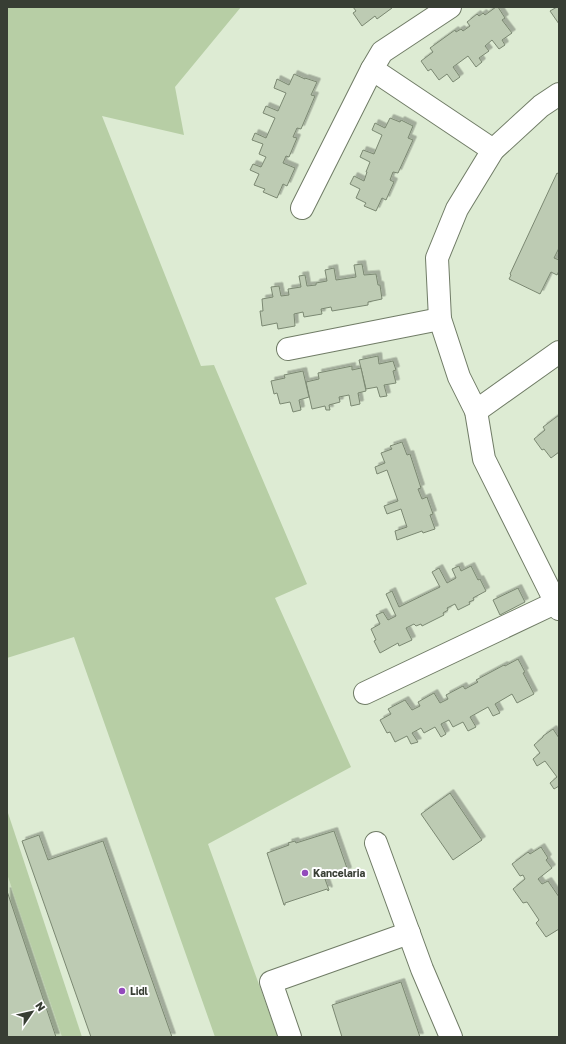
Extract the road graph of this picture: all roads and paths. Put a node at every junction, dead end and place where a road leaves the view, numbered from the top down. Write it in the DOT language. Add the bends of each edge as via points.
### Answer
graph roads {
  1 [pos="450,7"];
  2 [pos="372,69"];
  3 [pos="559,94"];
  4 [pos="492,150"];
  5 [pos="302,208"];
  6 [pos="440,319"];
  7 [pos="288,349"];
  8 [pos="559,352"];
  9 [pos="476,411"];
  10 [pos="558,604"];
  11 [pos="365,693"];
  12 [pos="376,843"];
  13 [pos="409,933"];
  14 [pos="290,1037"];
  15 [pos="451,1037"];
  1 -- 2 [label="street" via="382,52"];
  2 -- 4 [label="street"];
  2 -- 5 [label="street"];
  3 -- 4 [label="street" via="541,106"];
  4 -- 6 [label="street" via="457,209 438,258"];
  6 -- 7 [label="street"];
  6 -- 9 [label="street" via="459,377"];
  8 -- 9 [label="street"];
  9 -- 10 [label="street" via="484,459"];
  10 -- 11 [label="street"];
  12 -- 13 [label="street"];
  13 -- 14 [label="street" via="271,982"];
  13 -- 15 [label="street"];
}
